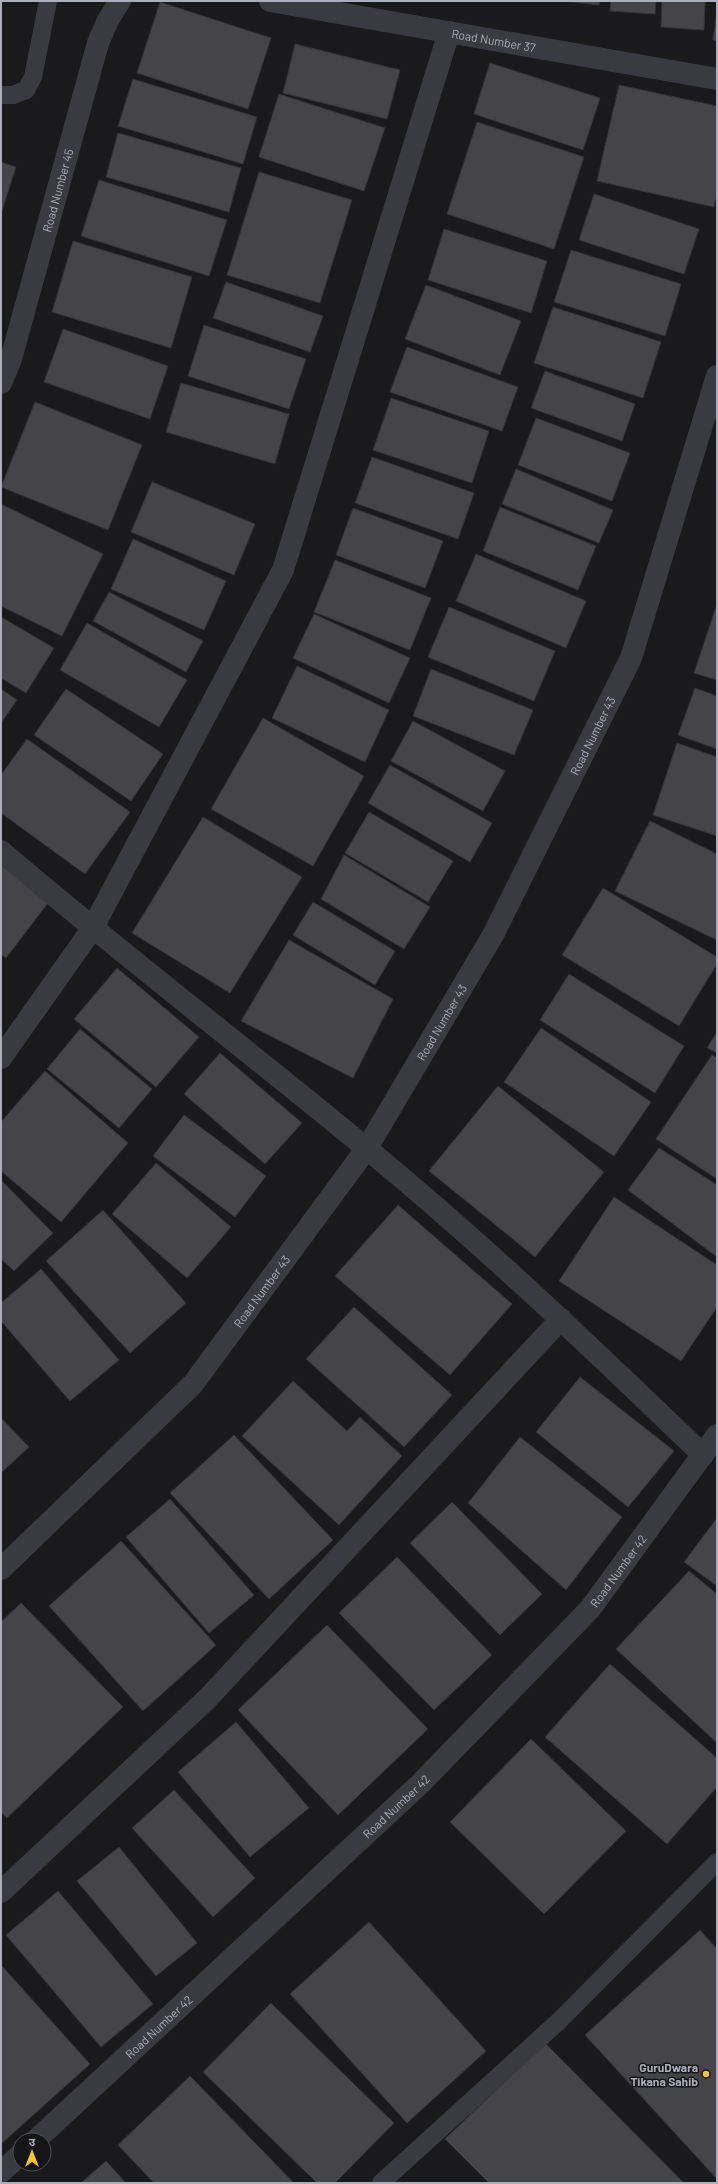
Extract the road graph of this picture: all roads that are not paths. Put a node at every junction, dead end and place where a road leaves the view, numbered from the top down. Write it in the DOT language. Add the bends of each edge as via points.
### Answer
graph roads {
  1 [pos="48,1"];
  2 [pos="120,1"];
  3 [pos="270,1"];
  4 [pos="449,32"];
  5 [pos="717,79"];
  6 [pos="1,95"];
  7 [pos="9,335"];
  8 [pos="717,376"];
  9 [pos="1,383"];
  10 [pos="1,851"];
  11 [pos="92,929"];
  12 [pos="1,1058"];
  13 [pos="367,1148"];
  14 [pos="561,1319"];
  15 [pos="717,1435"];
  16 [pos="703,1455"];
  17 [pos="1,1569"];
  18 [pos="717,1862"];
  19 [pos="1,1892"];
  20 [pos="45,2132"];
  21 [pos="12,2162"];
  22 [pos="1,2172"];
  23 [pos="380,2183"];
  1 -- 6 [label="lane" via="32,77 26,90 13,95"];
  2 -- 7 [label="street, Road Number 45" via="98,43"];
  3 -- 4 [label="street, Road Number 37"];
  4 -- 5 [label="street, Road Number 37"];
  4 -- 11 [label="street" via="283,570"];
  7 -- 9 [label="street, Road Number 45" via="12,359"];
  8 -- 13 [label="street, Road Number 43" via="632,658 493,935"];
  10 -- 11 [label="street"];
  11 -- 12 [label="street"];
  11 -- 13 [label="street"];
  13 -- 14 [label="street"];
  13 -- 17 [label="street, Road Number 43" via="193,1384"];
  14 -- 16 [label="street"];
  14 -- 19 [label="street" via="207,1699"];
  15 -- 16 [label="street, Road Number 42"];
  16 -- 20 [label="street, Road Number 42" via="590,1609 420,1784"];
  18 -- 23 [label="lane" via="559,2021"];
  21 -- 22 [label="street"];
}
